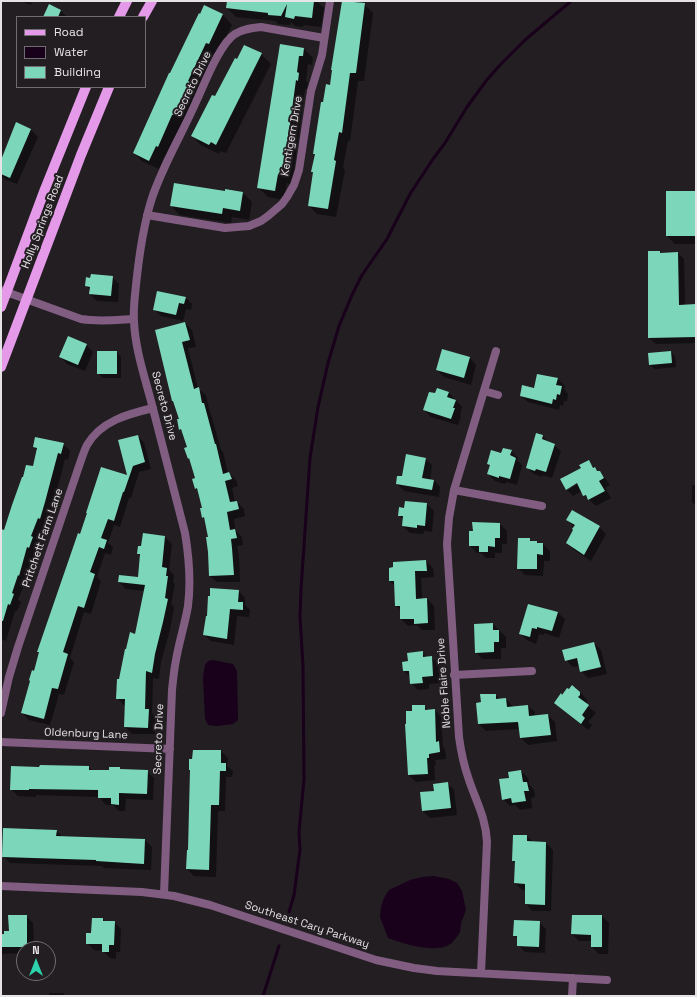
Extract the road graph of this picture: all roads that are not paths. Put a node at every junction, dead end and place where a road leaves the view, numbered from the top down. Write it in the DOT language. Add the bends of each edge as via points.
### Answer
graph roads {
  1 [pos="127,1"];
  2 [pos="152,1"];
  3 [pos="330,1"];
  4 [pos="120,16"];
  5 [pos="144,16"];
  6 [pos="324,38"];
  7 [pos="86,88"];
  8 [pos="110,88"];
  9 [pos="148,215"];
  10 [pos="4,291"];
  11 [pos="26,299"];
  12 [pos="1,307"];
  13 [pos="134,319"];
  14 [pos="496,351"];
  15 [pos="1,367"];
  16 [pos="484,391"];
  17 [pos="498,394"];
  18 [pos="153,408"];
  19 [pos="454,490"];
  20 [pos="542,506"];
  21 [pos="532,671"];
  22 [pos="454,675"];
  23 [pos="1,713"];
  24 [pos="1,742"];
  25 [pos="170,749"];
  26 [pos="1,886"];
  27 [pos="164,894"];
  28 [pos="481,973"];
  29 [pos="573,978"];
  30 [pos="606,980"];
  31 [pos="572,996"];
  1 -- 4 [label="main road"];
  2 -- 5 [label="main road"];
  3 -- 6 [label="street, Kentigern Drive"];
  6 -- 9 [label="street, Secreto Drive" via="261,27 242,30 228,39 203,86 158,184"];
  6 -- 9 [label="street, Kentigern Drive" via="322,55 311,91 299,170 288,197 276,210 248,226 231,228"];
  7 -- 10 [label="main road, Holly Springs Road"];
  8 -- 11 [label="main road, Holly Springs Road"];
  9 -- 13 [label="street, Secreto Drive" via="137,274"];
  10 -- 11 [label="street"];
  10 -- 12 [label="main road, Holly Springs Road"];
  11 -- 13 [label="street" via="81,319"];
  11 -- 15 [label="main road, Holly Springs Road"];
  13 -- 18 [label="street, Secreto Drive" via="138,349"];
  14 -- 16 [label="street, Noble Flaire Drive"];
  16 -- 17 [label="street"];
  16 -- 19 [label="street, Noble Flaire Drive"];
  18 -- 23 [label="street, Pritchett Farm Lane" via="108,423 87,446 18,647"];
  18 -- 25 [label="street, Secreto Drive" via="185,533 189,571 188,605 173,675"];
  19 -- 20 [label="street"];
  19 -- 22 [label="street, Noble Flaire Drive" via="447,554"];
  21 -- 22 [label="street"];
  22 -- 28 [label="street, Noble Flaire Drive" via="461,751 487,832"];
  24 -- 25 [label="street, Oldenburg Lane"];
  25 -- 27 [label="street, Secreto Drive"];
  26 -- 27 [label="street, Southeast Cary Parkway"];
  27 -- 28 [label="street, Southeast Cary Parkway" via="210,905 369,958 414,968"];
  28 -- 29 [label="street, Southeast Cary Parkway"];
  29 -- 30 [label="street, Southeast Cary Parkway"];
  29 -- 31 [label="street"];
}
